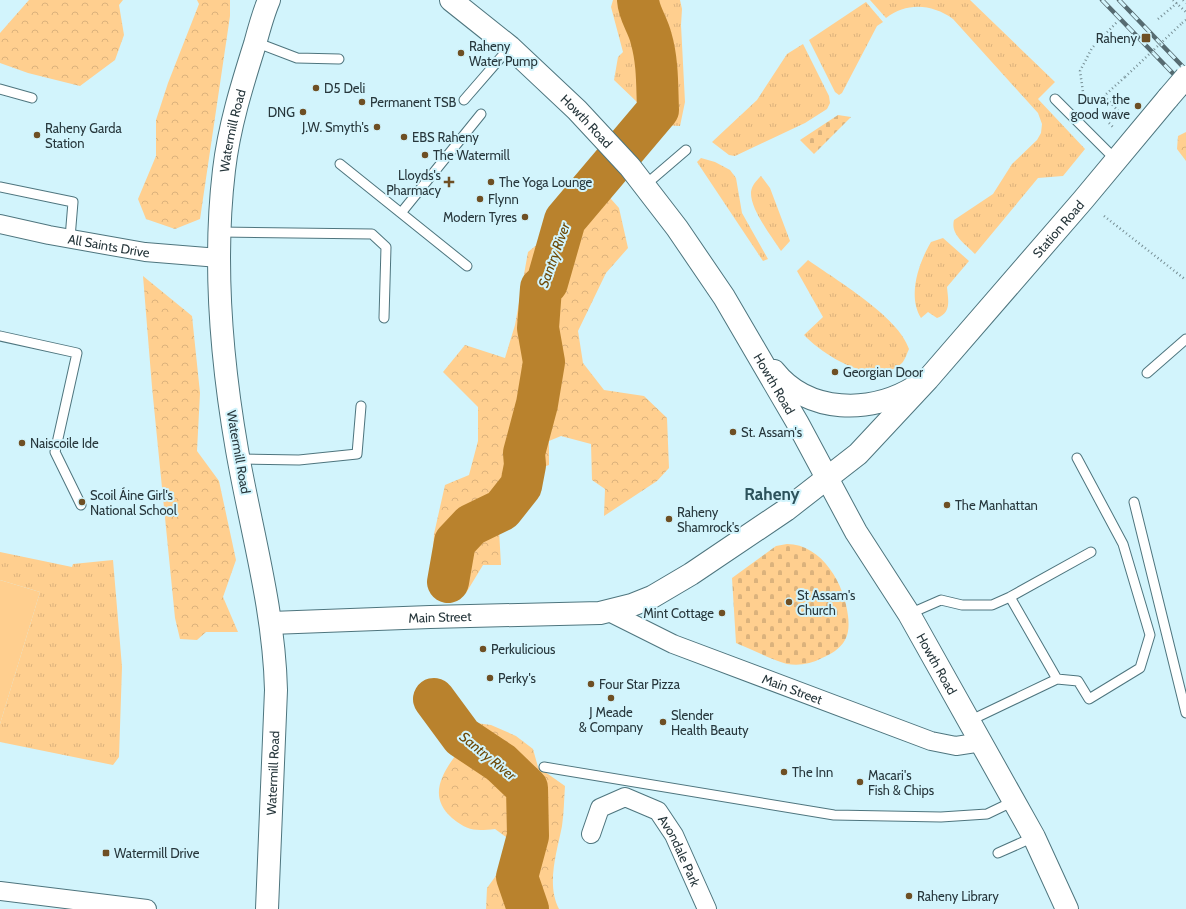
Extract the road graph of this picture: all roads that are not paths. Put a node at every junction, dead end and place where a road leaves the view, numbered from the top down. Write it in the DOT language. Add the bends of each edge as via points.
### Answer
graph roads {
  1 [pos="269,0"];
  2 [pos="461,3"];
  3 [pos="255,42"];
  4 [pos="510,47"];
  5 [pos="340,59"];
  6 [pos="1186,77"];
  7 [pos="0,89"];
  8 [pos="32,98"];
  9 [pos="1055,99"];
  10 [pos="464,100"];
  11 [pos="481,114"];
  12 [pos="686,150"];
  13 [pos="1116,160"];
  14 [pos="340,164"];
  15 [pos="644,186"];
  16 [pos="0,187"];
  17 [pos="401,213"];
  18 [pos="0,224"];
  19 [pos="220,232"];
  20 [pos="70,238"];
  21 [pos="219,258"];
  22 [pos="467,266"];
  23 [pos="384,318"];
  24 [pos="0,336"];
  25 [pos="1186,339"];
  26 [pos="750,342"];
  27 [pos="1147,373"];
  28 [pos="928,379"];
  29 [pos="361,406"];
  30 [pos="1076,458"];
  31 [pos="239,459"];
  32 [pos="826,478"];
  33 [pos="1134,502"];
  34 [pos="81,505"];
  35 [pos="1091,552"];
  36 [pos="1010,597"];
  37 [pos="609,612"];
  38 [pos="909,614"];
  39 [pos="271,623"];
  40 [pos="1057,679"];
  41 [pos="1186,713"];
  42 [pos="969,721"];
  43 [pos="982,742"];
  44 [pos="544,767"];
  45 [pos="1014,800"];
  46 [pos="591,834"];
  47 [pos="1034,837"];
  48 [pos="998,853"];
  49 [pos="10,898"];
  50 [pos="147,909"];
  51 [pos="267,909"];
  52 [pos="707,909"];
  53 [pos="1067,909"];
  1 -- 3 [label="main road, Watermill Road"];
  2 -- 4 [label="main road, Howth Road"];
  3 -- 5 [label="lane" via="297,58"];
  3 -- 19 [label="main road, Watermill Road" via="242,85 224,169"];
  4 -- 10 [label="lane"];
  4 -- 15 [label="main road, Howth Road" via="577,110 630,167"];
  6 -- 13 [label="main road, Station Road, bridge"];
  7 -- 8 [label="lane"];
  9 -- 13 [label="lane"];
  11 -- 17 [label="lane"];
  12 -- 15 [label="lane"];
  13 -- 28 [label="main road, Station Road"];
  14 -- 17 [label="lane"];
  15 -- 26 [label="main road, Howth Road" via="677,228 724,297"];
  16 -- 20 [label="lane" via="73,202"];
  17 -- 22 [label="lane"];
  18 -- 20 [label="street, All Saints Drive"];
  19 -- 21 [label="main road, Watermill Road"];
  19 -- 23 [label="lane" via="372,234 386,246"];
  20 -- 21 [label="street, All Saints Drive" via="145,252"];
  21 -- 31 [label="main road, Watermill Road" via="221,321"];
  24 -- 34 [label="lane" via="76,353 55,452"];
  25 -- 27 [label="lane"];
  26 -- 28 [label="main road, Station Road" via="776,375 795,391 833,406 880,402 908,391"];
  26 -- 32 [label="main road, Howth Road" via="797,422"];
  28 -- 32 [label="main road, Station Road" via="858,454"];
  29 -- 31 [label="lane" via="357,454 298,460"];
  30 -- 40 [label="lane" via="1123,544 1150,634 1140,668 1089,699 1078,681"];
  31 -- 39 [label="main road, Watermill Road"];
  32 -- 37 [label="main road, Main Street" via="786,510 691,574 652,597"];
  32 -- 38 [label="main road, Howth Road" via="856,532"];
  33 -- 41 [label="lane"];
  35 -- 36 [label="lane"];
  36 -- 38 [label="lane" via="992,605 962,605 941,600"];
  36 -- 40 [label="lane"];
  37 -- 39 [label="main road, Main Street"];
  37 -- 43 [label="street, Main Street" via="673,644 931,741 956,746"];
  38 -- 42 [label="main road, Howth Road"];
  39 -- 51 [label="main road, Watermill Road" via="276,690"];
  40 -- 42 [label="lane"];
  42 -- 43 [label="main road, Howth Road"];
  43 -- 45 [label="main road, Howth Road"];
  44 -- 45 [label="lane" via="834,815 941,817 987,814"];
  45 -- 47 [label="main road, Howth Road"];
  46 -- 52 [label="street, Avondale Park" via="600,808 626,797 658,811 674,835"];
  47 -- 48 [label="lane"];
  47 -- 53 [label="main road, Howth Road"];
  49 -- 50 [label="street"];
}
